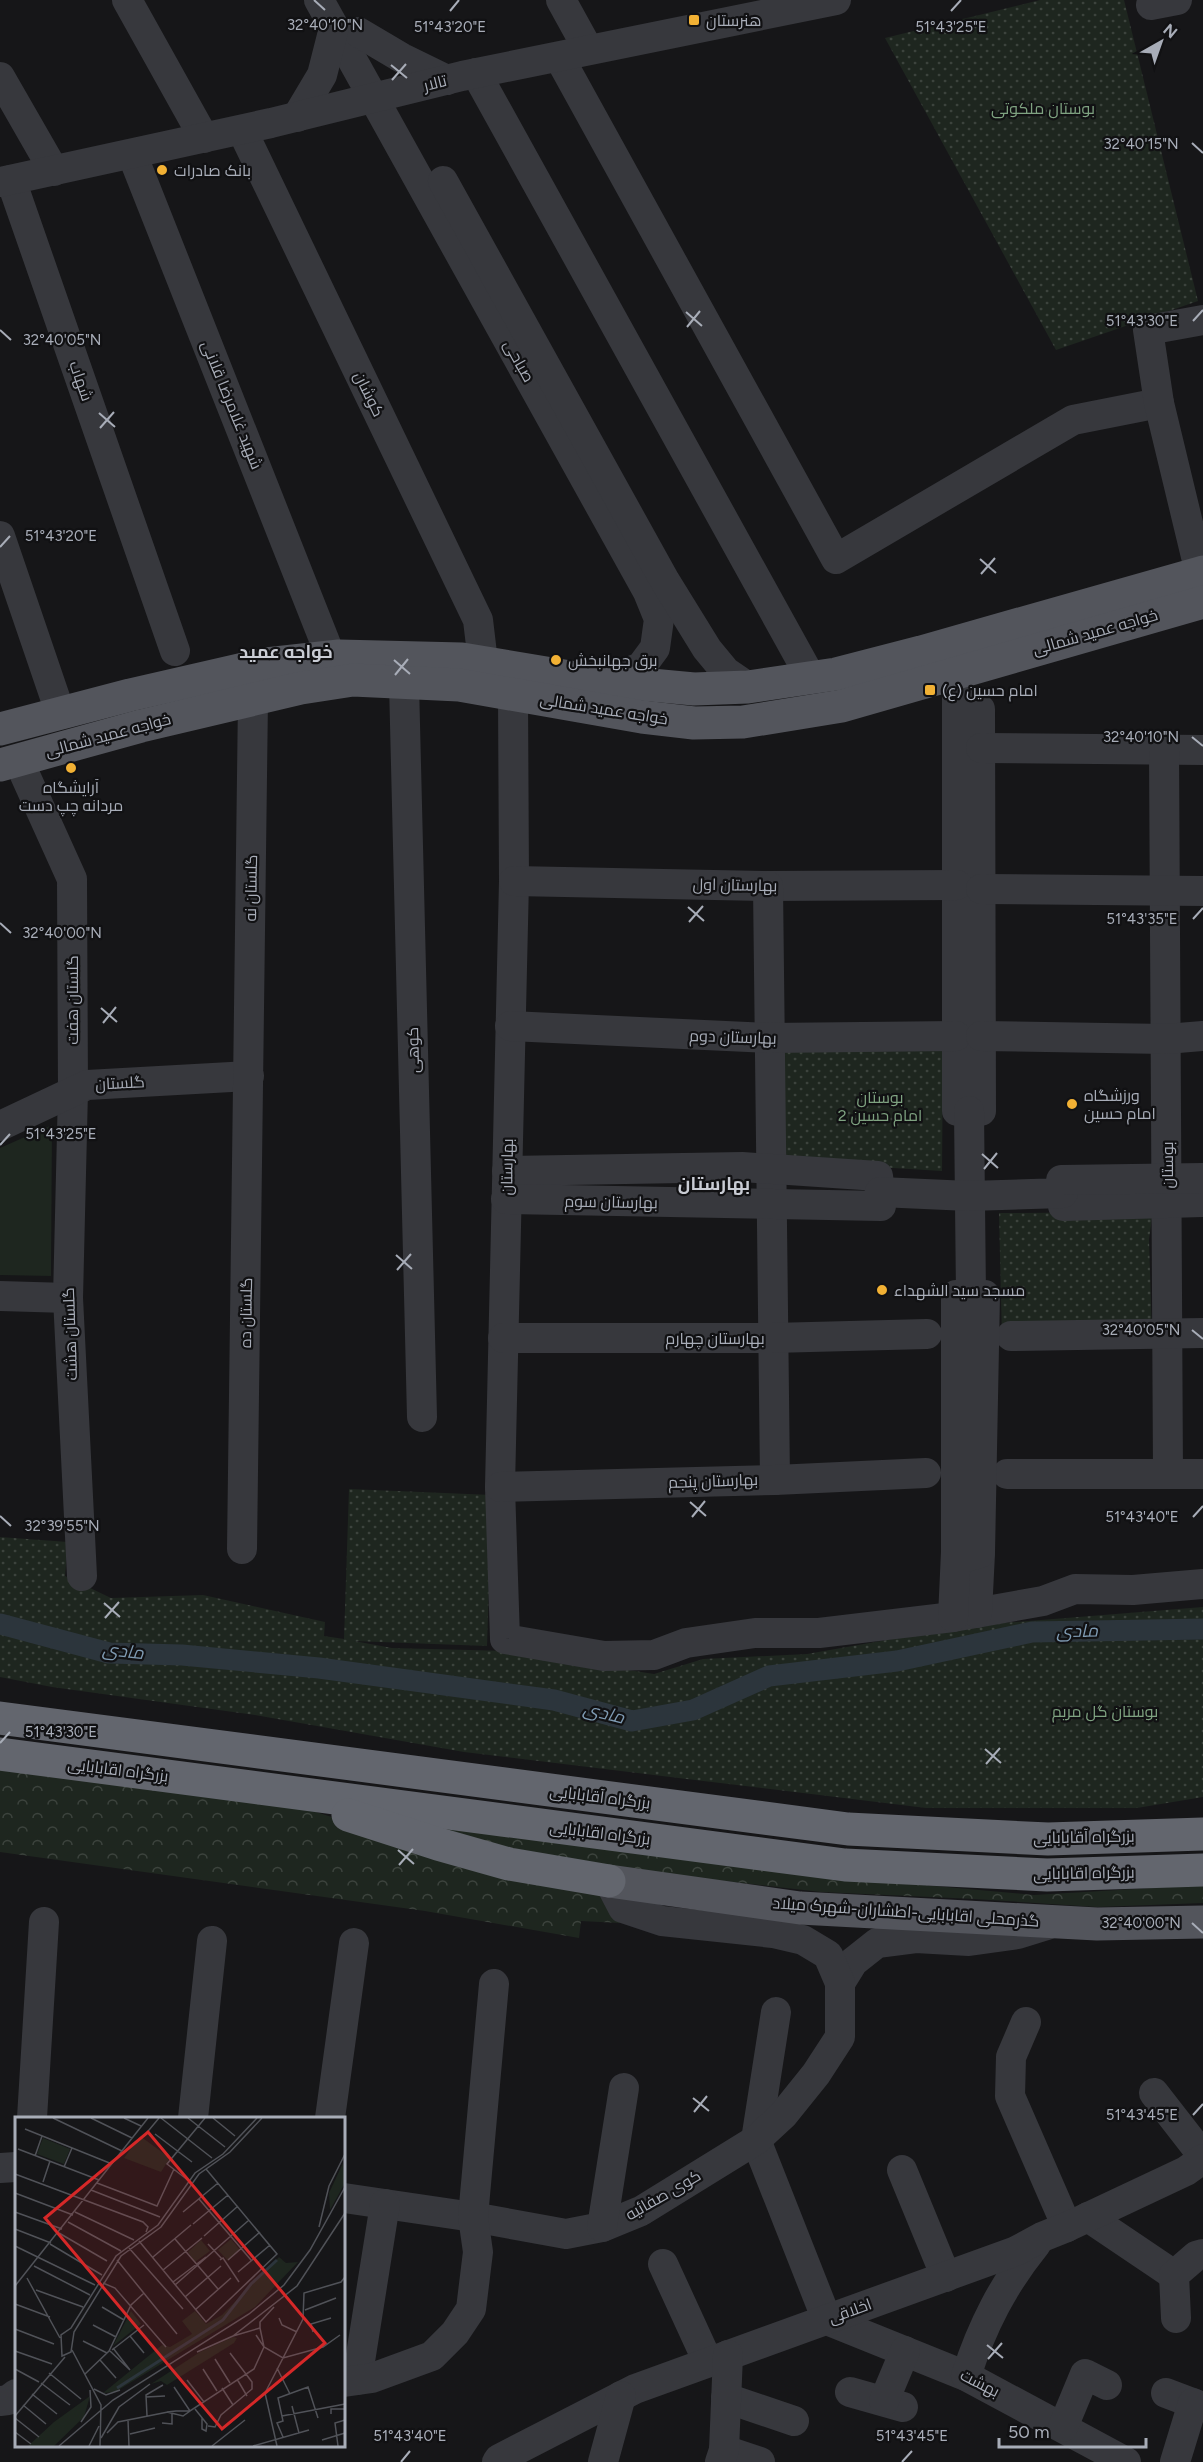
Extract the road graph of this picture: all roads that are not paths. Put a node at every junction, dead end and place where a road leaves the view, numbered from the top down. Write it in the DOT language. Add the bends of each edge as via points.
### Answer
graph roads {
  1 [pos="127,0"];
  2 [pos="319,0"];
  3 [pos="561,0"];
  4 [pos="836,0"];
  5 [pos="764,7"];
  6 [pos="344,20"];
  7 [pos="588,50"];
  8 [pos="559,57"];
  9 [pos="461,76"];
  10 [pos="0,77"];
  11 [pos="383,96"];
  12 [pos="297,117"];
  13 [pos="242,130"];
  14 [pos="204,138"];
  15 [pos="132,154"];
  16 [pos="54,171"];
  17 [pos="6,181"];
  18 [pos="1203,320"];
  19 [pos="1159,403"];
  20 [pos="623,527"];
  21 [pos="0,536"];
  22 [pos="1202,582"];
  23 [pos="175,651"];
  24 [pos="331,657"];
  25 [pos="483,662"];
  26 [pos="957,672"];
  27 [pos="576,678"];
  28 [pos="811,678"];
  29 [pos="404,683"];
  30 [pos="263,686"];
  31 [pos="748,687"];
  32 [pos="513,696"];
  33 [pos="957,709"];
  34 [pos="60,712"];
  35 [pos="0,729"];
  36 [pos="981,748"];
  37 [pos="1164,750"];
  38 [pos="1203,750"];
  39 [pos="12,770"];
  40 [pos="514,881"];
  41 [pos="768,886"];
  42 [pos="969,887"];
  43 [pos="1165,891"];
  44 [pos="1203,891"];
  45 [pos="510,1026"];
  46 [pos="969,1036"];
  47 [pos="1203,1036"];
  48 [pos="769,1038"];
  49 [pos="1166,1039"];
  50 [pos="249,1076"];
  51 [pos="73,1091"];
  52 [pos="0,1126"];
  53 [pos="770,1169"];
  54 [pos="1203,1178"];
  55 [pos="506,1185"];
  56 [pos="1167,1190"];
  57 [pos="880,1192"];
  58 [pos="969,1196"];
  59 [pos="1203,1202"];
  60 [pos="771,1205"];
  61 [pos="0,1296"];
  62 [pos="68,1298"];
  63 [pos="1203,1333"];
  64 [pos="927,1334"];
  65 [pos="1168,1334"];
  66 [pos="1011,1336"];
  67 [pos="503,1338"];
  68 [pos="772,1338"];
  69 [pos="422,1417"];
  70 [pos="926,1473"];
  71 [pos="1168,1473"];
  72 [pos="1007,1474"];
  73 [pos="1203,1474"];
  74 [pos="775,1480"];
  75 [pos="500,1487"];
  76 [pos="242,1549"];
  77 [pos="82,1576"];
  78 [pos="1203,1584"];
  79 [pos="965,1615"];
  80 [pos="0,1697"];
  81 [pos="0,1718"];
  82 [pos="214,1746"];
  83 [pos="0,1755"];
  84 [pos="269,1790"];
  85 [pos="1203,1834"];
  86 [pos="1203,1870"];
  87 [pos="609,1881"];
  88 [pos="44,1922"];
  89 [pos="1058,1922"];
  90 [pos="1203,1922"];
  91 [pos="212,1941"];
  92 [pos="354,1943"];
  93 [pos="840,1983"];
  94 [pos="494,1984"];
  95 [pos="776,2012"];
  96 [pos="1026,2022"];
  97 [pos="624,2088"];
  98 [pos="1154,2093"];
  99 [pos="32,2117"];
  100 [pos="194,2117"];
  101 [pos="330,2117"];
  102 [pos="756,2140"];
  103 [pos="1203,2157"];
  104 [pos="15,2167"];
  105 [pos="0,2168"];
  106 [pos="902,2170"];
  107 [pos="345,2198"];
  108 [pos="385,2204"];
  109 [pos="473,2217"];
  110 [pos="1066,2227"];
  111 [pos="602,2228"];
  112 [pos="1203,2254"];
  113 [pos="663,2264"];
  114 [pos="1174,2275"];
  115 [pos="946,2277"];
  116 [pos="356,2312"];
  117 [pos="1176,2318"];
  118 [pos="826,2320"];
  119 [pos="905,2351"];
  120 [pos="718,2359"];
  121 [pos="966,2376"];
  122 [pos="350,2381"];
  123 [pos="1107,2385"];
  124 [pos="850,2392"];
  125 [pos="15,2395"];
  126 [pos="621,2396"];
  127 [pos="726,2398"];
  128 [pos="0,2401"];
  129 [pos="1187,2401"];
  130 [pos="794,2421"];
  131 [pos="1063,2427"];
  132 [pos="722,2456"];
  133 [pos="498,2462"];
  134 [pos="603,2462"];
  135 [pos="760,2462"];
  136 [pos="1126,2462"];
  137 [pos="1175,2462"];
  1 -- 14 [label="street"];
  2 -- 6 [label="street, صباحی"];
  3 -- 7 [label="street"];
  4 -- 5 [label="street, تالار"];
  5 -- 7 [label="street, تالار"];
  6 -- 9 [label="street" via="402,58"];
  6 -- 11 [label="street, صباحی"];
  6 -- 12 [label="street" via="322,75"];
  7 -- 8 [label="street, تالار"];
  8 -- 9 [label="street, تالار"];
  8 -- 19 [label="street" via="836,559 1073,420"];
  9 -- 11 [label="street, تالار"];
  9 -- 28 [label="street"];
  10 -- 16 [label="street"];
  11 -- 12 [label="street, تالار"];
  11 -- 20 [label="street, صباحی"];
  12 -- 13 [label="street, تالار"];
  13 -- 14 [label="street, تالار"];
  13 -- 25 [label="street, کوشان" via="478,620"];
  14 -- 15 [label="street, تالار"];
  15 -- 16 [label="street, تالار"];
  15 -- 24 [label="street, شهید غلامرضا قلانی"];
  16 -- 17 [label="street, تالار"];
  17 -- 23 [label="street, شهاب"];
  18 -- 19 [label="street" via="1149,330"];
  19 -- 22 [label="street"];
  20 -- 27 [label="street, صباحی" via="659,619 655,648 641,667 625,673"];
  20 -- 31 [label="street, صباحی" via="707,649 726,672"];
  21 -- 34 [label="street"];
  22 -- 26 [label="main road, خواجه عمید شمالی"];
  22 -- 28 [label="main road, خواجه عمید شمالی"];
  24 -- 25 [label="main road, خواجه عمید شمالی" via="462,658"];
  24 -- 30 [label="main road, خواجه عمید شمالی"];
  25 -- 27 [label="main road, خواجه عمید شمالی"];
  26 -- 32 [label="main road, خواجه عمید شمالی" via="842,706 743,722 674,721"];
  26 -- 33 [label="street"];
  27 -- 31 [label="main road, خواجه عمید شمالی" via="694,689"];
  28 -- 31 [label="main road, خواجه عمید شمالی"];
  29 -- 30 [label="main road, خواجه عمید شمالی" via="354,680 301,688"];
  29 -- 32 [label="main road, خواجه عمید شمالی" via="459,685"];
  29 -- 69 [label="street, کوهی"];
  30 -- 34 [label="main road, خواجه عمید شمالی"];
  30 -- 39 [label="main road, خواجه عمید شمالی"];
  30 -- 50 [label="street, گلستان نه"];
  32 -- 40 [label="street, بهارستان"];
  33 -- 36 [label="street" via="980,709"];
  33 -- 42 [label="street"];
  34 -- 35 [label="main road, خواجه عمید شمالی"];
  36 -- 37 [label="street"];
  36 -- 42 [label="street"];
  37 -- 38 [label="street"];
  37 -- 43 [label="street, بوستان"];
  39 -- 51 [label="street, گلستان هفت" via="72,879"];
  40 -- 41 [label="street, بهارستان اول"];
  40 -- 45 [label="street, بهارستان"];
  41 -- 42 [label="street, بهارستان اول"];
  41 -- 48 [label="street"];
  42 -- 43 [label="street, بهارستان اول"];
  42 -- 46 [label="street"];
  43 -- 44 [label="street, بهارستان اول"];
  43 -- 49 [label="street, بوستان"];
  45 -- 48 [label="street, بهارستان دوم"];
  45 -- 55 [label="street, بهارستان"];
  46 -- 48 [label="street, بهارستان دوم"];
  46 -- 49 [label="street, بهارستان دوم"];
  46 -- 58 [label="street" via="963,1111"];
  47 -- 49 [label="street, بهارستان دوم"];
  48 -- 53 [label="street"];
  49 -- 56 [label="street, بوستان"];
  50 -- 51 [label="street, گلستان" via="87,1085"];
  50 -- 76 [label="street, گلستان ده"];
  51 -- 52 [label="street, گلستان"];
  51 -- 62 [label="street, گلستان هشت"];
  53 -- 55 [label="street, بهارستان سوم"];
  53 -- 57 [label="street, بهارستان سوم" via="878,1176"];
  53 -- 60 [label="street"];
  54 -- 56 [label="street"];
  55 -- 60 [label="street, بهارستان سوم"];
  55 -- 67 [label="street, بهارستان"];
  56 -- 58 [label="street" via="1061,1180 1063,1193"];
  56 -- 59 [label="street"];
  56 -- 65 [label="street, بوستان"];
  57 -- 58 [label="street"];
  57 -- 60 [label="street, بهارستان سوم" via="882,1206"];
  58 -- 79 [label="street" via="971,1295 956,1295 968,1552"];
  60 -- 68 [label="street"];
  61 -- 62 [label="street"];
  62 -- 77 [label="street, گلستان هشت"];
  63 -- 65 [label="street"];
  64 -- 68 [label="street, بهارستان چهارم"];
  65 -- 66 [label="street"];
  65 -- 71 [label="street, بوستان"];
  67 -- 68 [label="street, بهارستان چهارم"];
  67 -- 75 [label="street, بهارستان"];
  68 -- 74 [label="street"];
  70 -- 74 [label="street, بهارستان پنجم"];
  71 -- 72 [label="street"];
  71 -- 73 [label="street"];
  74 -- 75 [label="street, بهارستان پنجم"];
  75 -- 79 [label="street, بهارستان" via="505,1639 604,1656 654,1654 686,1643 755,1633 819,1633"];
  78 -- 79 [label="street" via="1133,1590 1075,1589 1043,1601"];
  80 -- 82 [label="highway"];
  81 -- 82 [label="highway, بزرگراه آقابابایی"];
  82 -- 85 [label="highway, بزرگراه آقابابایی" via="848,1829 1048,1839"];
  83 -- 84 [label="highway, بزرگراه اقابابایی"];
  84 -- 86 [label="highway, بزرگراه اقابابایی" via="845,1865 1047,1875"];
  84 -- 87 [label="highway" via="509,1864"];
  87 -- 89 [label="main road, گذرمحلی اقابابایی-اطشاران-شهرک میلاد" via="800,1908"];
  87 -- 93 [label="street" via="623,1908 662,1921 803,1940 828,1955"];
  88 -- 99 [label="street"];
  89 -- 90 [label="main road, گذرمحلی اقابابایی-اطشاران-شهرک میلاد"];
  89 -- 93 [label="street" via="1018,1934 969,1941 916,1938 877,1943 853,1962"];
  91 -- 100 [label="street"];
  92 -- 101 [label="street"];
  93 -- 102 [label="street, کوی صفائیه" via="840,2037 783,2115"];
  94 -- 109 [label="street"];
  95 -- 102 [label="street"];
  96 -- 110 [label="street" via="1011,2057 1010,2096"];
  97 -- 111 [label="street"];
  98 -- 103 [label="street"];
  102 -- 111 [label="street, کوی صفائیه" via="641,2211"];
  102 -- 118 [label="street"];
  103 -- 110 [label="street, اخلاقی" via="1186,2171"];
  104 -- 105 [label="street"];
  106 -- 115 [label="street"];
  107 -- 108 [label="street, کوی صفائیه"];
  108 -- 109 [label="street, کوی صفائیه"];
  108 -- 116 [label="street"];
  109 -- 111 [label="street, کوی صفائیه" via="566,2234"];
  109 -- 122 [label="street" via="478,2252 471,2309 455,2333 432,2356 372,2378"];
  110 -- 114 [label="street"];
  110 -- 115 [label="street, اخلاقی"];
  110 -- 121 [label="street" via="1012,2273 989,2315"];
  112 -- 114 [label="street"];
  113 -- 120 [label="street"];
  114 -- 117 [label="street"];
  115 -- 118 [label="street, اخلاقی"];
  116 -- 122 [label="street"];
  118 -- 119 [label="street, بهشت"];
  118 -- 120 [label="street, اخلاقی"];
  119 -- 121 [label="street, بهشت"];
  119 -- 124 [label="street" via="894,2404"];
  120 -- 126 [label="street, اخلاقی"];
  120 -- 127 [label="street"];
  121 -- 131 [label="street, بهشت"];
  123 -- 131 [label="street" via="1084,2374"];
  125 -- 128 [label="street"];
  126 -- 133 [label="street, اخلاقی"];
  126 -- 134 [label="street"];
  127 -- 130 [label="street"];
  127 -- 132 [label="street"];
  129 -- 137 [label="street"];
  131 -- 136 [label="street, بهشت"];
  132 -- 135 [label="street"];
}
